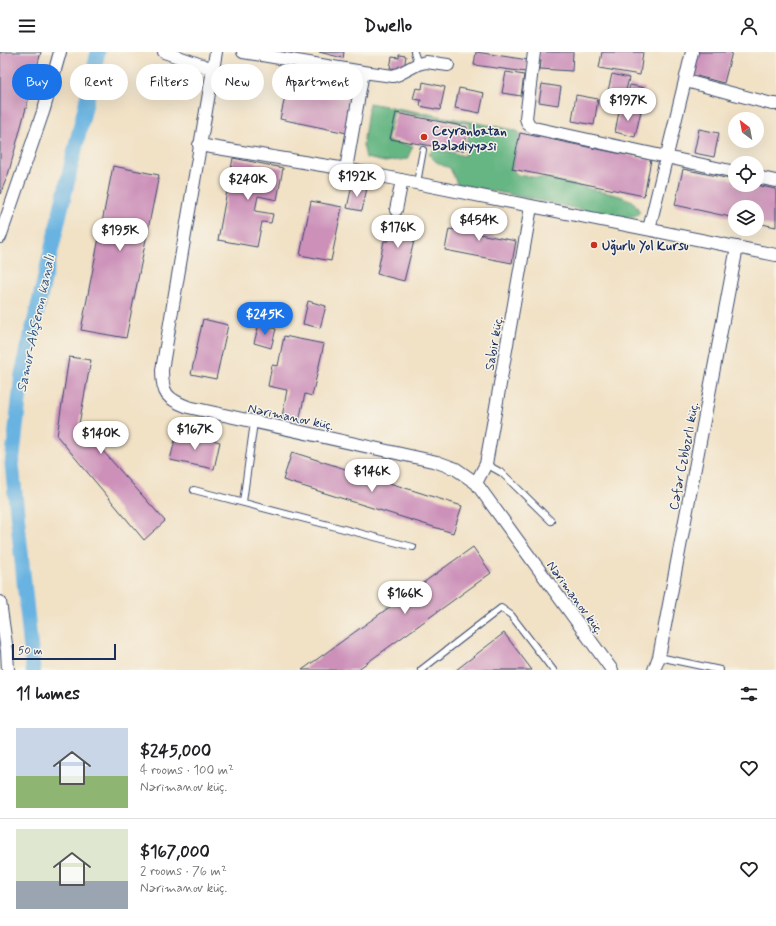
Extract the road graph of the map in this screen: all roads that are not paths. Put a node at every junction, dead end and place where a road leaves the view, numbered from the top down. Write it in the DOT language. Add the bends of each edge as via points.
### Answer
graph roads {
  1 [pos="60,52"];
  2 [pos="164,52"];
  3 [pos="216,52"];
  4 [pos="243,52"];
  5 [pos="414,52"];
  6 [pos="534,52"];
  7 [pos="692,52"];
  8 [pos="214,64"];
  9 [pos="315,64"];
  10 [pos="418,64"];
  11 [pos="448,65"];
  12 [pos="211,68"];
  13 [pos="363,72"];
  14 [pos="211,80"];
  15 [pos="686,81"];
  16 [pos="358,100"];
  17 [pos="776,104"];
  18 [pos="199,145"];
  19 [pos="423,150"];
  20 [pos="667,157"];
  21 [pos="346,169"];
  22 [pos="728,170"];
  23 [pos="764,178"];
  24 [pos="402,180"];
  25 [pos="776,181"];
  26 [pos="417,183"];
  27 [pos="531,207"];
  28 [pos="396,210"];
  29 [pos="649,229"];
  30 [pos="0,237"];
  31 [pos="737,247"];
  32 [pos="776,255"];
  33 [pos="254,422"];
  34 [pos="486,464"];
  35 [pos="476,482"];
  36 [pos="194,490"];
  37 [pos="243,502"];
  38 [pos="551,521"];
  39 [pos="413,547"];
  40 [pos="0,602"];
  41 [pos="3,651"];
  42 [pos="659,657"];
  43 [pos="8,670"];
  44 [pos="421,670"];
  45 [pos="553,670"];
  46 [pos="612,670"];
  47 [pos="654,670"];
  48 [pos="720,670"];
  1 -- 30 [label="street" via="44,109"];
  2 -- 12 [label="street"];
  3 -- 8 [label="street, Nərimanov küç."];
  4 -- 9 [label="street"];
  5 -- 10 [label="lane"];
  6 -- 20 [label="street" via="526,118 528,124 534,128"];
  7 -- 15 [label="street"];
  10 -- 11 [label="street" via="432,62"];
  10 -- 13 [label="street" via="393,76"];
  14 -- 18 [label="street, Nərimanov küç."];
  15 -- 17 [label="street"];
  15 -- 20 [label="street"];
  16 -- 21 [label="street"];
  18 -- 21 [label="street"];
  18 -- 33 [label="street, Nərimanov küç." via="162,370 162,384 166,394 175,402"];
  19 -- 26 [label="lane"];
  20 -- 22 [label="street"];
  20 -- 29 [label="street"];
  21 -- 24 [label="street"];
  23 -- 25 [label="street"];
  24 -- 26 [label="street"];
  24 -- 28 [label="street"];
  26 -- 27 [label="street"];
  27 -- 29 [label="street"];
  27 -- 34 [label="street, Sabir küç."];
  29 -- 31 [label="street"];
  31 -- 32 [label="street"];
  31 -- 42 [label="street, Cəfər Czbbzrlı küç."];
  33 -- 35 [label="street, Nərimanov küç." via="437,462 456,469"];
  33 -- 37 [label="lane"];
  34 -- 35 [label="street, Sabir küç."];
  34 -- 38 [label="lane" via="502,472"];
  35 -- 46 [label="street, Nərimanov küç."];
  36 -- 37 [label="lane"];
  37 -- 39 [label="lane"];
  40 -- 41 [label="street"];
  41 -- 43 [label="street"];
  42 -- 47 [label="street, Cəfər Czbbzrlı küç."];
  42 -- 48 [label="lane"];
  44 -- 45 [label="lane" via="501,608 511,615"];
}
